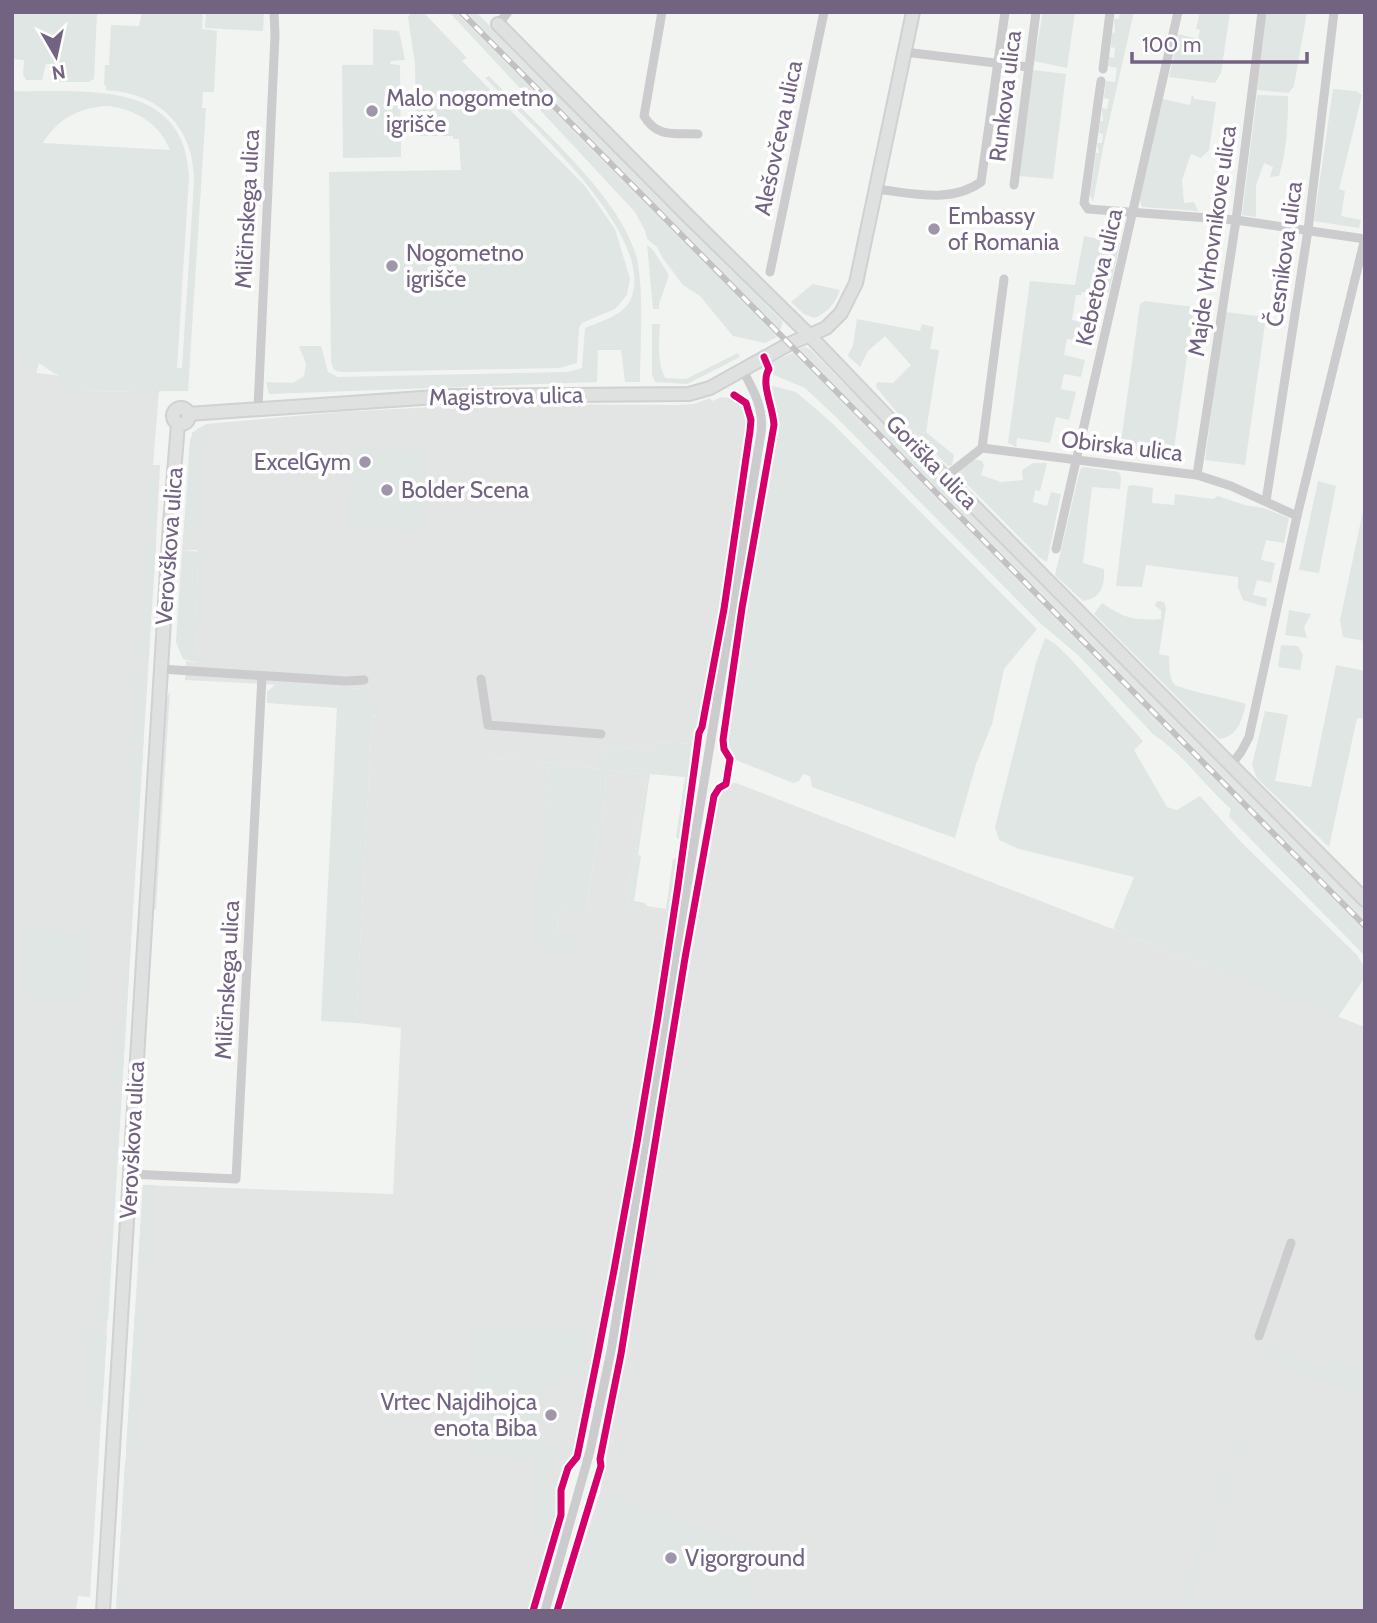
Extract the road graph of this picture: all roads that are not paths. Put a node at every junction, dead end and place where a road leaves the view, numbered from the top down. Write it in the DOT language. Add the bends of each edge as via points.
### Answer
graph roads {
  1 [pos="274,12"];
  2 [pos="508,12"];
  3 [pos="662,12"];
  4 [pos="824,12"];
  5 [pos="913,12"];
  6 [pos="1004,12"];
  7 [pos="1036,12"];
  8 [pos="1111,12"];
  9 [pos="1178,12"];
  10 [pos="1262,12"];
  11 [pos="1334,12"];
  12 [pos="498,24"];
  13 [pos="905,52"];
  14 [pos="998,63"];
  15 [pos="1028,67"];
  16 [pos="1102,69"];
  17 [pos="1101,81"];
  18 [pos="698,134"];
  19 [pos="1014,185"];
  20 [pos="876,189"];
  21 [pos="1133,214"];
  22 [pos="1236,220"];
  23 [pos="1308,230"];
  24 [pos="1365,238"];
  25 [pos="770,272"];
  26 [pos="1004,279"];
  27 [pos="810,336"];
  28 [pos="742,369"];
  29 [pos="258,408"];
  30 [pos="178,424"];
  31 [pos="982,448"];
  32 [pos="1074,460"];
  33 [pos="1197,475"];
  34 [pos="945,477"];
  35 [pos="1266,501"];
  36 [pos="1297,516"];
  37 [pos="1056,550"];
  38 [pos="161,669"];
  39 [pos="262,677"];
  40 [pos="481,679"];
  41 [pos="365,680"];
  42 [pos="601,734"];
  43 [pos="1231,765"];
  44 [pos="1365,900"];
  45 [pos="130,1174"];
  46 [pos="1291,1243"];
  47 [pos="1259,1336"];
  48 [pos="103,1611"];
  49 [pos="545,1611"];
  1 -- 29 [label="street, Milčinskega ulica"];
  2 -- 12 [label="street"];
  3 -- 18 [label="street" via="644,116 651,128 661,132"];
  4 -- 25 [label="street, Alešovčeva ulica"];
  5 -- 13 [label="street, Magistrova ulica"];
  6 -- 14 [label="street"];
  7 -- 15 [label="street, Runkova ulica"];
  8 -- 16 [label="street"];
  9 -- 21 [label="street, Kebetova ulica"];
  10 -- 22 [label="street, Majde Vrhovnikove ulica"];
  11 -- 23 [label="street, Česnikova ulica"];
  12 -- 27 [label="street, Goriška ulica"];
  13 -- 14 [label="street"];
  13 -- 20 [label="street, Magistrova ulica"];
  14 -- 15 [label="street"];
  14 -- 20 [label="street" via="981,182 953,194 923,196"];
  15 -- 19 [label="street, Runkova ulica"];
  17 -- 21 [label="street" via="1084,203 1093,210"];
  20 -- 27 [label="street, Magistrova ulica" via="851,296 827,327"];
  21 -- 22 [label="street"];
  21 -- 32 [label="street, Kebetova ulica"];
  22 -- 23 [label="street"];
  22 -- 33 [label="street, Majde Vrhovnikove ulica"];
  23 -- 24 [label="street"];
  23 -- 35 [label="street, Česnikova ulica"];
  24 -- 36 [label="street"];
  26 -- 31 [label="street"];
  27 -- 28 [label="street, Magistrova ulica"];
  27 -- 34 [label="street, Goriška ulica"];
  28 -- 29 [label="street, Magistrova ulica" via="710,388 678,395 500,394"];
  28 -- 49 [label="street" via="763,422 612,1343 590,1451"];
  29 -- 30 [label="street, Magistrova ulica" via="188,414 176,410 173,417"];
  30 -- 38 [label="street, Verovškova ulica"];
  31 -- 32 [label="street, Obirska ulica"];
  31 -- 34 [label="street"];
  32 -- 33 [label="street, Obirska ulica"];
  32 -- 37 [label="street, Kebetova ulica"];
  33 -- 35 [label="street, Obirska ulica"];
  34 -- 43 [label="street, Goriška ulica"];
  35 -- 36 [label="street, Obirska ulica"];
  36 -- 43 [label="street" via="1249,737"];
  38 -- 39 [label="street"];
  38 -- 45 [label="street, Verovškova ulica"];
  39 -- 41 [label="street"];
  39 -- 45 [label="street, Milčinskega ulica" via="236,1179"];
  40 -- 42 [label="street" via="488,724"];
  43 -- 44 [label="street, Goriška ulica"];
  45 -- 48 [label="street, Verovškova ulica"];
  46 -- 47 [label="street"];
}
